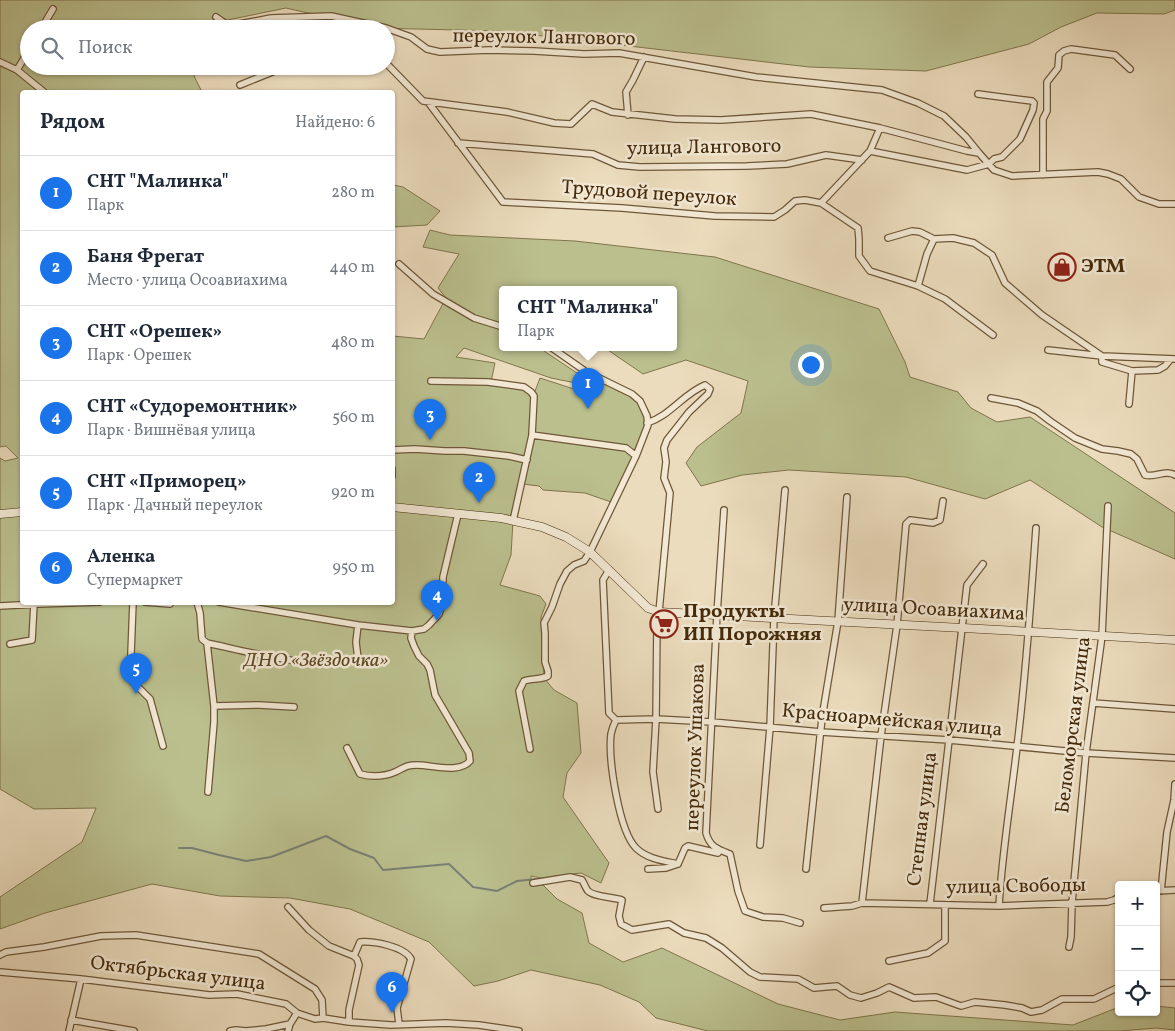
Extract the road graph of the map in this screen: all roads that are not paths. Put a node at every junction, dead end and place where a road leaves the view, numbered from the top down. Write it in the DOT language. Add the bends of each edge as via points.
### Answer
graph roads {
  1 [pos="53,9"];
  2 [pos="216,17"];
  3 [pos="46,20"];
  4 [pos="220,20"];
  5 [pos="260,20"];
  6 [pos="344,20"];
  7 [pos="395,31"];
  8 [pos="644,57"];
  9 [pos="0,62"];
  10 [pos="20,65"];
  11 [pos="1130,69"];
  12 [pos="17,70"];
  13 [pos="20,72"];
  14 [pos="395,72"];
  15 [pos="23,75"];
  16 [pos="265,75"];
  17 [pos="240,85"];
  18 [pos="42,90"];
  19 [pos="978,94"];
  20 [pos="428,102"];
  21 [pos="628,115"];
  22 [pos="880,128"];
  23 [pos="458,143"];
  24 [pos="870,151"];
  25 [pos="980,153"];
  26 [pos="862,160"];
  27 [pos="989,164"];
  28 [pos="1043,175"];
  29 [pos="821,203"];
  30 [pos="1175,204"];
  31 [pos="888,238"];
  32 [pos="934,239"];
  33 [pos="398,264"];
  34 [pos="918,286"];
  35 [pos="499,326"];
  36 [pos="993,335"];
  37 [pos="1048,350"];
  38 [pos="556,351"];
  39 [pos="1102,356"];
  40 [pos="1173,359"];
  41 [pos="1132,370"];
  42 [pos="431,381"];
  43 [pos="992,398"];
  44 [pos="1129,404"];
  45 [pos="647,423"];
  46 [pos="532,436"];
  47 [pos="395,450"];
  48 [pos="636,456"];
  49 [pos="527,460"];
  50 [pos="1175,475"];
  51 [pos="785,490"];
  52 [pos="847,497"];
  53 [pos="942,501"];
  54 [pos="1108,506"];
  55 [pos="395,507"];
  56 [pos="724,510"];
  57 [pos="20,512"];
  58 [pos="0,514"];
  59 [pos="458,514"];
  60 [pos="513,521"];
  61 [pos="1036,528"];
  62 [pos="590,552"];
  63 [pos="983,564"];
  64 [pos="609,570"];
  65 [pos="20,605"];
  66 [pos="34,605"];
  67 [pos="133,605"];
  68 [pos="198,605"];
  69 [pos="237,605"];
  70 [pos="0,606"];
  71 [pos="659,612"];
  72 [pos="717,614"];
  73 [pos="774,618"];
  74 [pos="838,621"];
  75 [pos="358,625"];
  76 [pos="897,625"];
  77 [pos="963,628"];
  78 [pos="412,631"];
  79 [pos="1029,632"];
  80 [pos="1102,636"];
  81 [pos="1175,640"];
  82 [pos="207,643"];
  83 [pos="10,644"];
  84 [pos="1093,703"];
  85 [pos="214,706"];
  86 [pos="294,707"];
  87 [pos="1175,709"];
  88 [pos="616,720"];
  89 [pos="656,720"];
  90 [pos="712,722"];
  91 [pos="770,727"];
  92 [pos="821,732"];
  93 [pos="881,736"];
  94 [pos="949,740"];
  95 [pos="163,746"];
  96 [pos="1018,747"];
  97 [pos="347,748"];
  98 [pos="530,749"];
  99 [pos="1086,753"];
  100 [pos="1175,758"];
  101 [pos="1175,784"];
  102 [pos="208,792"];
  103 [pos="658,809"];
  104 [pos="760,845"];
  105 [pos="720,850"];
  106 [pos="678,864"];
  107 [pos="648,869"];
  108 [pos="806,870"];
  109 [pos="533,883"];
  110 [pos="1160,884"];
  111 [pos="1175,890"];
  112 [pos="1160,891"];
  113 [pos="1115,899"];
  114 [pos="862,903"];
  115 [pos="930,904"];
  116 [pos="1072,904"];
  117 [pos="945,905"];
  118 [pos="999,906"];
  119 [pos="288,908"];
  120 [pos="824,908"];
  121 [pos="800,923"];
  122 [pos="1069,947"];
  123 [pos="0,955"];
  124 [pos="354,956"];
  125 [pos="889,962"];
  126 [pos="0,972"];
  127 [pos="81,979"];
  128 [pos="1160,983"];
  129 [pos="1175,983"];
  130 [pos="1115,989"];
  131 [pos="297,1013"];
  132 [pos="323,1018"];
  133 [pos="71,1020"];
  134 [pos="349,1022"];
  135 [pos="290,1024"];
  136 [pos="399,1024"];
  137 [pos="69,1031"];
  138 [pos="134,1031"];
  139 [pos="230,1031"];
  140 [pos="288,1031"];
  141 [pos="515,1031"];
  1 -- 3 [label="street"];
  2 -- 4 [label="street, переулок Лангового"];
  5 -- 6 [label="street, переулок Лангового" via="331,16"];
  7 -- 8 [label="street, переулок Лангового" via="411,37 427,49 440,52 619,53"];
  8 -- 21 [label="street" via="626,92"];
  8 -- 25 [label="street, переулок Лангового" via="756,77 882,90 944,116"];
  9 -- 12 [label="street"];
  10 -- 12 [label="street"];
  11 -- 28 [label="street" via="1115,55 1071,49 1059,55 1058,68 1047,82"];
  12 -- 13 [label="street"];
  14 -- 20 [label="street, Трудовой переулок" via="423,101"];
  15 -- 18 [label="street"];
  16 -- 17 [label="street"];
  19 -- 27 [label="street" via="1034,103 1020,139 1002,157"];
  20 -- 21 [label="street" via="571,124 592,104"];
  20 -- 23 [label="street, Трудовой переулок"];
  21 -- 22 [label="street" via="721,120 811,114"];
  22 -- 24 [label="street"];
  22 -- 25 [label="street"];
  23 -- 26 [label="street, улица Лангового" via="593,154 618,166 640,167 787,164 826,156"];
  23 -- 29 [label="street, Трудовой переулок" via="503,202 774,217 795,201"];
  24 -- 26 [label="street"];
  24 -- 27 [label="street" via="967,170"];
  25 -- 27 [label="street, переулок Лангового"];
  26 -- 29 [label="street"];
  27 -- 28 [label="street" via="994,170 1012,176"];
  28 -- 30 [label="street" via="1108,174 1121,179 1139,197 1159,204"];
  29 -- 34 [label="street, Трудовой переулок" via="858,228 859,256 870,272"];
  31 -- 32 [label="street" via="912,231"];
  32 -- 34 [label="street"];
  32 -- 39 [label="street" via="953,238 974,243 992,255 1005,283 1042,315"];
  33 -- 35 [label="street" via="441,299 474,318"];
  34 -- 36 [label="street" via="945,299"];
  37 -- 39 [label="street"];
  38 -- 45 [label="street" via="585,371 632,394 640,401"];
  39 -- 40 [label="street"];
  39 -- 41 [label="street" via="1102,362"];
  40 -- 41 [label="street" via="1158,370"];
  41 -- 44 [label="street"];
  42 -- 46 [label="street" via="488,382 524,388 534,396"];
  43 -- 50 [label="street" via="1037,410 1074,438 1102,449 1130,454 1137,459 1145,475 1171,472"];
  45 -- 48 [label="street"];
  45 -- 71 [label="street" via="669,412 697,388 705,385 710,389 667,440 664,448 664,478 670,493"];
  46 -- 48 [label="street" via="626,448"];
  46 -- 49 [label="street"];
  47 -- 49 [label="street" via="464,451"];
  48 -- 62 [label="street"];
  49 -- 60 [label="street"];
  51 -- 73 [label="street"];
  52 -- 74 [label="street"];
  53 -- 76 [label="street" via="940,520 933,523 910,520 906,524"];
  54 -- 80 [label="street, Беломорская улица"];
  55 -- 59 [label="street"];
  56 -- 72 [label="street, переулок Ушакова"];
  57 -- 58 [label="street"];
  59 -- 60 [label="street"];
  59 -- 78 [label="street" via="443,577 439,614 424,629"];
  60 -- 62 [label="street" via="566,536"];
  61 -- 79 [label="street"];
  62 -- 64 [label="street"];
  62 -- 98 [label="street" via="584,561 567,570 544,623 548,676 524,681 519,691"];
  63 -- 77 [label="street, Степная улица" via="967,585"];
  64 -- 71 [label="street" via="648,608"];
  64 -- 88 [label="street" via="603,580 609,713"];
  65 -- 70 [label="street"];
  66 -- 83 [label="street" via="32,640"];
  67 -- 95 [label="street" via="130,679 150,699"];
  68 -- 82 [label="street" via="202,639"];
  69 -- 75 [label="street"];
  71 -- 72 [label="street, улица Осоавиахима"];
  71 -- 89 [label="street" via="656,622"];
  72 -- 73 [label="street, улица Осоавиахима"];
  72 -- 90 [label="street, переулок Ушакова"];
  73 -- 74 [label="street, улица Осоавиахима"];
  73 -- 91 [label="street"];
  74 -- 76 [label="street, улица Осоавиахима"];
  74 -- 92 [label="street"];
  75 -- 78 [label="street"];
  75 -- 82 [label="street" via="358,659 302,662"];
  76 -- 77 [label="street, улица Осоавиахима"];
  76 -- 93 [label="street"];
  77 -- 79 [label="street, улица Осоавиахима"];
  77 -- 94 [label="street, Степная улица"];
  78 -- 97 [label="street" via="414,646 430,670 435,695 469,753 470,761 452,768 406,766 388,774 370,776 360,774"];
  79 -- 80 [label="street, улица Осоавиахима"];
  79 -- 96 [label="street"];
  80 -- 81 [label="street, улица Осоавиахима"];
  80 -- 84 [label="street, Беломорская улица"];
  82 -- 85 [label="street"];
  84 -- 87 [label="street"];
  84 -- 99 [label="street, Беломорская улица"];
  85 -- 86 [label="street"];
  85 -- 102 [label="street"];
  88 -- 89 [label="street, Красноармейская улица"];
  88 -- 106 [label="street" via="611,733 614,785 629,837 645,856"];
  89 -- 90 [label="street, Красноармейская улица"];
  89 -- 103 [label="street" via="653,772"];
  90 -- 91 [label="street, Красноармейская улица"];
  90 -- 105 [label="street, переулок Ушакова" via="706,833 708,841"];
  91 -- 92 [label="street, Красноармейская улица"];
  91 -- 104 [label="street"];
  92 -- 93 [label="street, Красноармейская улица"];
  92 -- 108 [label="street"];
  93 -- 94 [label="street, Красноармейская улица"];
  93 -- 114 [label="street"];
  94 -- 96 [label="street, Красноармейская улица"];
  94 -- 115 [label="street, Степная улица"];
  96 -- 99 [label="street, Красноармейская улица"];
  96 -- 118 [label="street"];
  99 -- 100 [label="street, Красноармейская улица"];
  99 -- 116 [label="street, Беломорская улица"];
  101 -- 110 [label="street"];
  105 -- 106 [label="street" via="718,853 688,846"];
  105 -- 121 [label="street, переулок Ушакова" via="730,854 745,911"];
  106 -- 107 [label="street"];
  109 -- 130 [label="street" via="570,877 582,880 589,892 622,900 621,924 632,930 669,924 684,934 706,938 760,977 798,978 814,988 836,986 861,998 889,987 914,998 936,997 961,1006 975,1002 1005,1005 1031,1012 1062,999 1094,998"];
  111 -- 112 [label="street"];
  113 -- 116 [label="street, улица Свободы"];
  114 -- 115 [label="street, улица Свободы"];
  114 -- 120 [label="street, улица Свободы"];
  115 -- 117 [label="street, улица Свободы"];
  116 -- 118 [label="street, улица Свободы"];
  116 -- 122 [label="street, Беломорская улица"];
  117 -- 118 [label="street, улица Свободы"];
  117 -- 125 [label="street" via="944,941 928,953"];
  119 -- 124 [label="street" via="329,946"];
  123 -- 132 [label="street" via="101,936 136,936 259,954 315,988 322,1000"];
  124 -- 134 [label="street" via="359,965"];
  124 -- 136 [label="street" via="360,942 369,941 401,949 409,955 411,959 397,1008"];
  126 -- 127 [label="street, Октябрьская улица"];
  127 -- 131 [label="street, Октябрьская улица" via="209,995 237,994 286,1004"];
  127 -- 133 [label="street"];
  128 -- 129 [label="street"];
  131 -- 132 [label="street, Октябрьская улица"];
  131 -- 135 [label="street"];
  132 -- 134 [label="street, Октябрьская улица"];
  133 -- 137 [label="street"];
  133 -- 138 [label="street"];
  134 -- 136 [label="street, Октябрьская улица"];
  135 -- 139 [label="street"];
  135 -- 140 [label="street"];
  136 -- 141 [label="street, Октябрьская улица" via="446,1023"];
}
